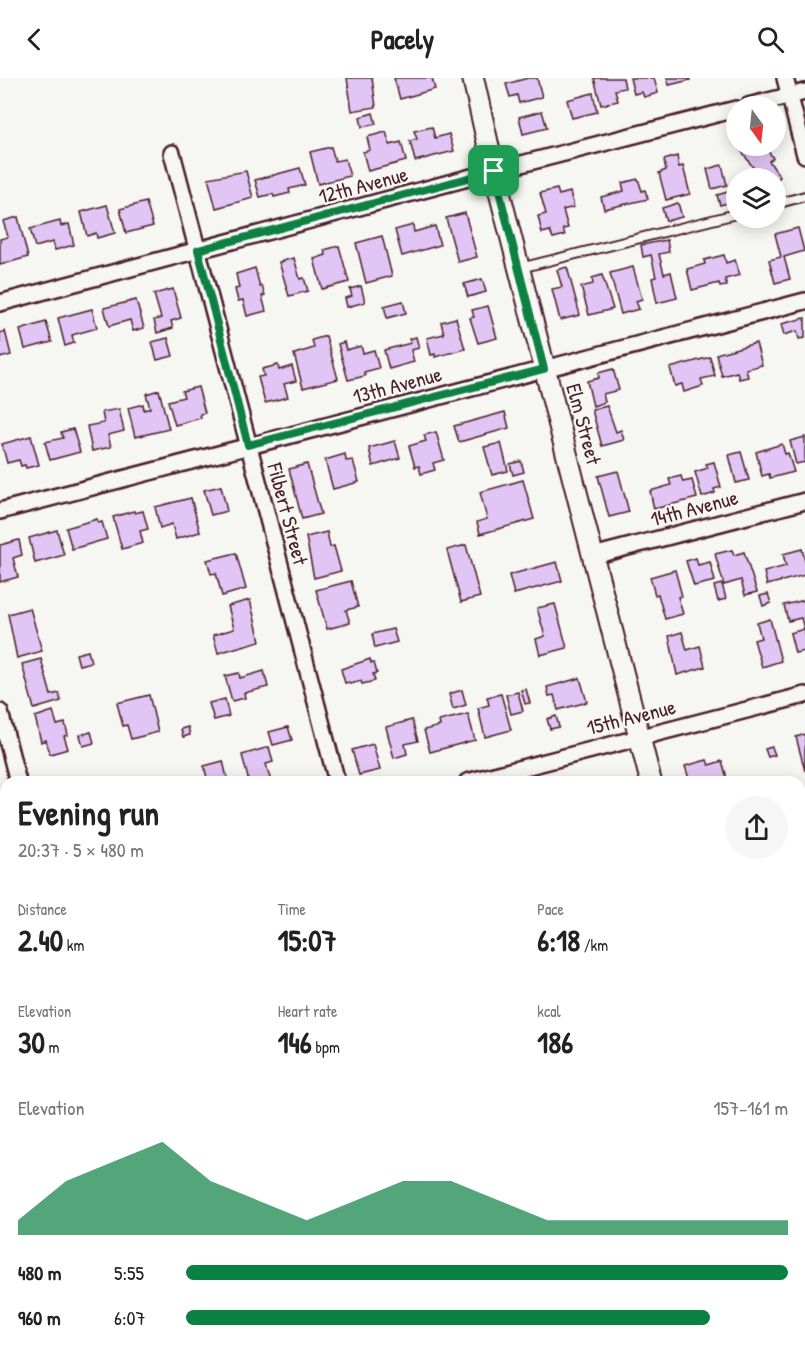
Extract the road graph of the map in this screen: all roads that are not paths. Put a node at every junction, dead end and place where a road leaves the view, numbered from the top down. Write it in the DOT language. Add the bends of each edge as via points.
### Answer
graph roads {
  1 [pos="473,78"];
  2 [pos="785,78"];
  3 [pos="805,92"];
  4 [pos="789,96"];
  5 [pos="786,97"];
  6 [pos="726,112"];
  7 [pos="172,153"];
  8 [pos="805,155"];
  9 [pos="494,171"];
  10 [pos="805,196"];
  11 [pos="786,201"];
  12 [pos="726,217"];
  13 [pos="198,250"];
  14 [pos="519,269"];
  15 [pos="805,301"];
  16 [pos="0,303"];
  17 [pos="544,369"];
  18 [pos="248,445"];
  19 [pos="805,501"];
  20 [pos="0,511"];
  21 [pos="593,556"];
  22 [pos="805,695"];
  23 [pos="0,712"];
  24 [pos="639,737"];
  25 [pos="16,776"];
  26 [pos="335,776"];
  27 [pos="490,776"];
  28 [pos="649,776"];
  1 -- 9 [label="street, Elm Street"];
  2 -- 4 [label="street"];
  3 -- 4 [label="street"];
  4 -- 5 [label="street"];
  4 -- 8 [label="street"];
  6 -- 9 [label="street, 12th Avenue"];
  7 -- 13 [label="street, Filbert Street"];
  9 -- 13 [label="street, 12th Avenue"];
  9 -- 14 [label="street, Elm Street"];
  10 -- 11 [label="lane"];
  12 -- 14 [label="lane"];
  13 -- 16 [label="street, 12th Avenue"];
  13 -- 18 [label="street, Filbert Street"];
  14 -- 17 [label="street, Elm Street"];
  15 -- 17 [label="street, 13th Avenue"];
  17 -- 18 [label="street, 13th Avenue"];
  17 -- 21 [label="street, Elm Street"];
  18 -- 20 [label="street, 13th Avenue"];
  18 -- 26 [label="street, Filbert Street"];
  19 -- 21 [label="street, 14th Avenue"];
  21 -- 24 [label="street, Elm Street"];
  22 -- 24 [label="street, 15th Avenue"];
  23 -- 25 [label="street"];
  24 -- 27 [label="street, 15th Avenue"];
  24 -- 28 [label="street, Elm Street"];
}
